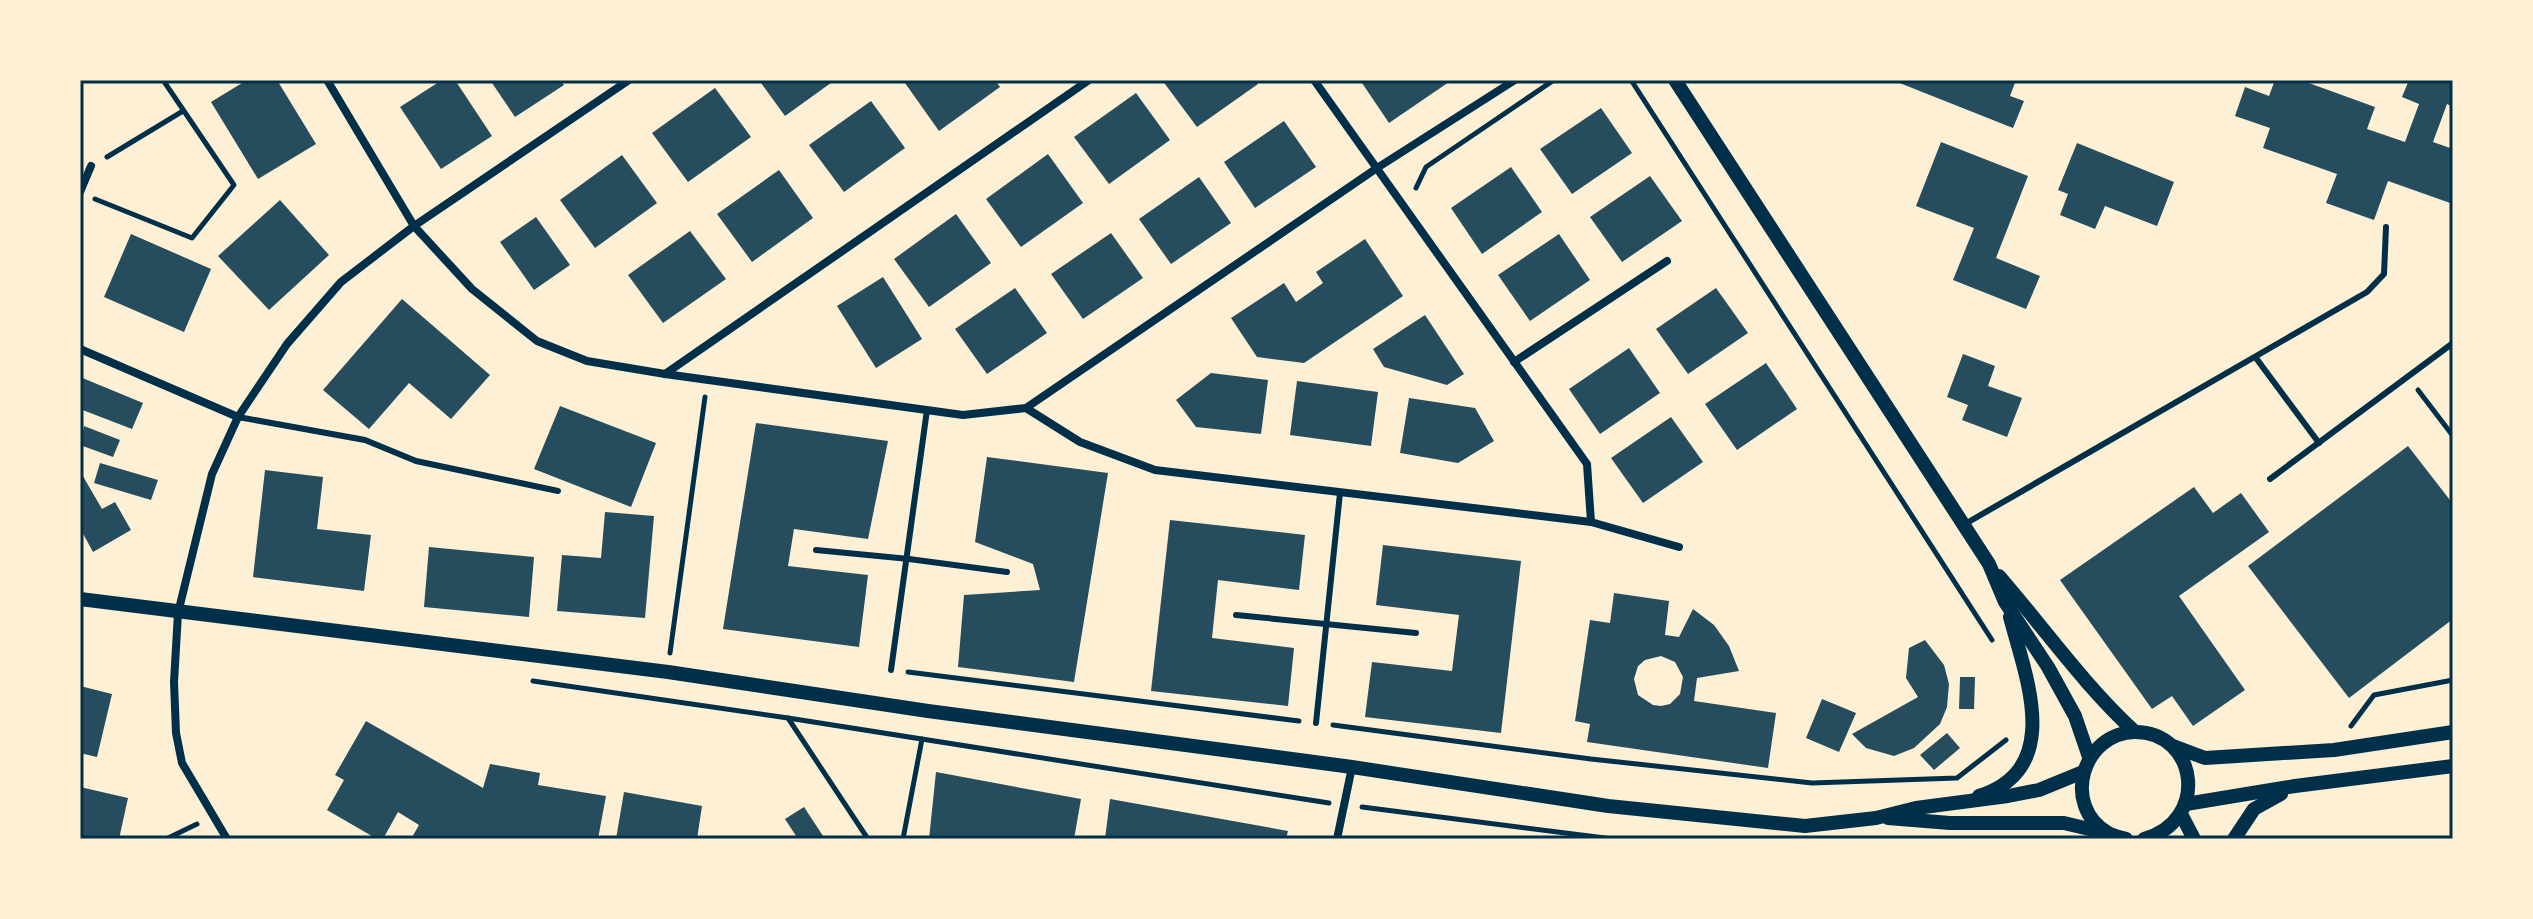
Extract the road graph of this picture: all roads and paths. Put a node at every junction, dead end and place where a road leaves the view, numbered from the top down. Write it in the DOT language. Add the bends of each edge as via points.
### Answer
graph roads {
  1 [pos="163,80"];
  2 [pos="327,80"];
  3 [pos="629,80"];
  4 [pos="1089,80"];
  5 [pos="1314,80"];
  6 [pos="1515,80"];
  7 [pos="1554,80"];
  8 [pos="1631,80"];
  9 [pos="1675,80"];
  10 [pos="183,111"];
  11 [pos="91,166"];
  12 [pos="1377,168"];
  13 [pos="80,192"];
  14 [pos="94,199"];
  15 [pos="1423,199"];
  16 [pos="414,226"];
  17 [pos="2386,227"];
  18 [pos="1667,261"];
  19 [pos="2453,343"];
  20 [pos="80,349"];
  21 [pos="2256,358"];
  22 [pos="1514,362"];
  23 [pos="665,374"];
  24 [pos="2408,377"];
  25 [pos="707,380"];
  26 [pos="1026,408"];
  27 [pos="927,410"];
  28 [pos="238,417"];
  29 [pos="2453,436"];
  30 [pos="2319,443"];
  31 [pos="2270,479"];
  32 [pos="558,491"];
  33 [pos="1340,493"];
  34 [pos="1591,522"];
  35 [pos="1964,525"];
  36 [pos="1679,547"];
  37 [pos="816,550"];
  38 [pos="909,559"];
  39 [pos="1989,564"];
  40 [pos="1007,572"];
  41 [pos="80,599"];
  42 [pos="2005,602"];
  43 [pos="178,613"];
  44 [pos="1236,615"];
  45 [pos="1325,624"];
  46 [pos="1416,633"];
  47 [pos="1995,645"];
  48 [pos="891,670"];
  49 [pos="668,672"];
  50 [pos="520,679"];
  51 [pos="2453,680"];
  52 [pos="928,711"];
  53 [pos="788,718"];
  54 [pos="1316,723"];
  55 [pos="2007,727"];
  56 [pos="2135,732"];
  57 [pos="2453,732"];
  58 [pos="922,740"];
  59 [pos="2169,745"];
  60 [pos="2334,750"];
  61 [pos="2089,757"];
  62 [pos="2453,766"];
  63 [pos="1352,767"];
  64 [pos="2083,772"];
  65 [pos="2295,786"];
  66 [pos="1345,805"];
  67 [pos="1916,808"];
  68 [pos="2183,809"];
  69 [pos="212,816"];
  70 [pos="1876,818"];
  71 [pos="1804,832"];
  72 [pos="2109,833"];
  73 [pos="166,839"];
  74 [pos="227,839"];
  75 [pos="868,839"];
  76 [pos="903,839"];
  77 [pos="1337,839"];
  78 [pos="1613,839"];
  79 [pos="2126,839"];
  80 [pos="2144,839"];
  81 [pos="2194,839"];
  82 [pos="2234,839"];
  1 -- 10 [label="path"];
  2 -- 16 [label="street"];
  3 -- 16 [label="street"];
  4 -- 23 [label="street"];
  5 -- 12 [label="street"];
  6 -- 12 [label="street"];
  7 -- 15 [label="path" via="1426,167 1415,187"];
  8 -- 47 [label="path"];
  9 -- 35 [label="street"];
  10 -- 11 [label="path"];
  10 -- 14 [label="path" via="234,185 192,238"];
  11 -- 13 [label="street"];
  12 -- 22 [label="street"];
  12 -- 26 [label="street"];
  16 -- 23 [label="street" via="472,289 537,341 587,361"];
  16 -- 28 [label="street" via="341,282 287,344"];
  17 -- 21 [label="lane" via="2384,274 2376,283"];
  18 -- 22 [label="street"];
  19 -- 24 [label="lane"];
  20 -- 28 [label="street"];
  21 -- 30 [label="lane"];
  21 -- 35 [label="lane"];
  22 -- 34 [label="street" via="1587,464"];
  23 -- 25 [label="street"];
  24 -- 29 [label="path"];
  24 -- 30 [label="lane"];
  25 -- 27 [label="street"];
  25 -- 49 [label="path"];
  26 -- 27 [label="street" via="963,415"];
  26 -- 33 [label="street" via="1080,442 1155,470"];
  27 -- 38 [label="lane"];
  28 -- 32 [label="lane" via="365,440 416,461"];
  28 -- 43 [label="street" via="212,474"];
  30 -- 31 [label="lane"];
  33 -- 34 [label="street"];
  33 -- 45 [label="lane"];
  34 -- 36 [label="street"];
  35 -- 39 [label="street"];
  37 -- 38 [label="lane"];
  38 -- 40 [label="lane"];
  38 -- 48 [label="lane"];
  39 -- 42 [label="street"];
  39 -- 56 [label="street" via="2105,704"];
  41 -- 43 [label="street"];
  42 -- 61 [label="street" via="2075,716"];
  42 -- 67 [label="street" via="2033,704 2032,743 2011,780 1984,795"];
  43 -- 49 [label="street"];
  43 -- 69 [label="street" via="176,733 182,763"];
  44 -- 45 [label="lane"];
  45 -- 46 [label="lane"];
  45 -- 54 [label="lane"];
  48 -- 54 [label="path"];
  49 -- 52 [label="street"];
  50 -- 53 [label="path"];
  51 -- 60 [label="path" via="2374,695"];
  52 -- 58 [label="path"];
  52 -- 63 [label="street"];
  53 -- 58 [label="path"];
  53 -- 75 [label="path"];
  54 -- 55 [label="path" via="1812,783 1957,778 2006,741"];
  56 -- 59 [label="street"];
  56 -- 61 [label="street" via="2117,735"];
  57 -- 60 [label="street"];
  58 -- 66 [label="path"];
  58 -- 76 [label="path"];
  59 -- 60 [label="street" via="2205,758"];
  59 -- 68 [label="street" via="2187,772"];
  61 -- 64 [label="street"];
  62 -- 65 [label="street"];
  63 -- 66 [label="street"];
  63 -- 71 [label="street"];
  64 -- 67 [label="street" via="2039,790"];
  64 -- 72 [label="street" via="2086,808"];
  65 -- 68 [label="street"];
  65 -- 82 [label="street" via="2254,809"];
  66 -- 77 [label="street"];
  66 -- 78 [label="path"];
  67 -- 70 [label="street"];
  68 -- 80 [label="street" via="2171,826"];
  68 -- 81 [label="street"];
  69 -- 73 [label="path"];
  69 -- 74 [label="street"];
  70 -- 71 [label="street"];
  70 -- 72 [label="street" via="2064,823"];
  72 -- 79 [label="street"];
}
